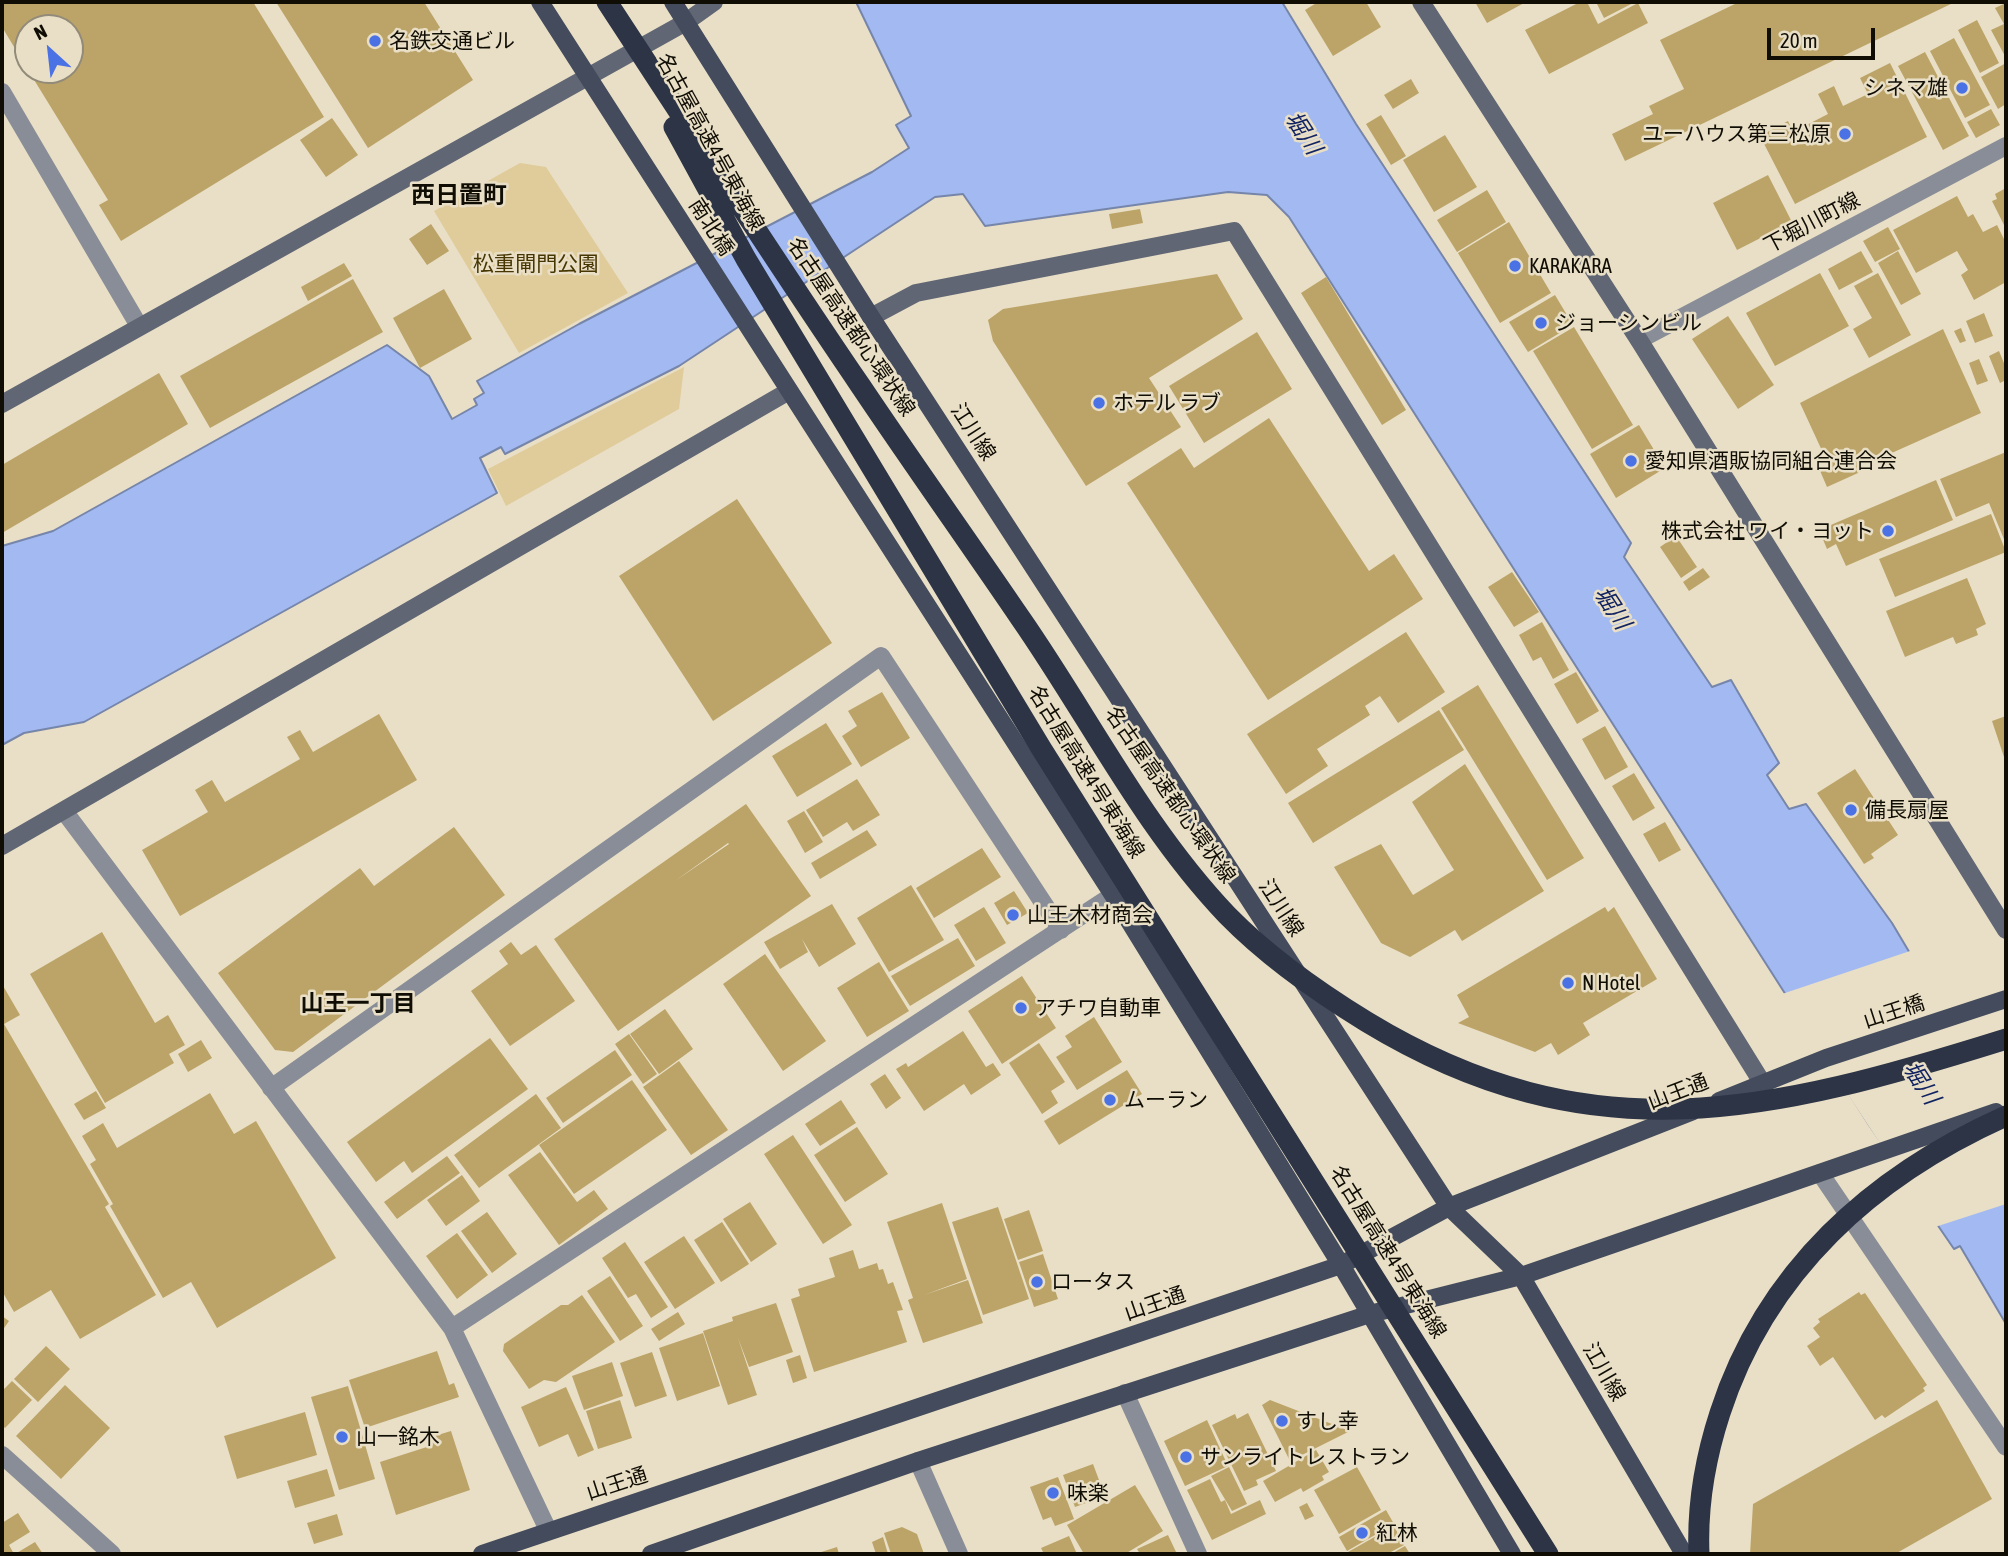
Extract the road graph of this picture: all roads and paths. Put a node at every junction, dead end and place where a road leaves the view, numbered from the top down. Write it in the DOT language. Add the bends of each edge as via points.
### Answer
graph roads {
  1 [pos="540,2"];
  2 [pos="606,2"];
  3 [pos="673,2"];
  4 [pos="714,2"];
  5 [pos="1421,2"];
  6 [pos="686,22"];
  7 [pos="587,75"];
  8 [pos="2,92"];
  9 [pos="2006,146"];
  10 [pos="871,317"];
  11 [pos="139,326"];
  12 [pos="1639,340"];
  13 [pos="789,391"];
  14 [pos="2,404"];
  15 [pos="64,811"];
  16 [pos="2,846"];
  17 [pos="1113,895"];
  18 [pos="1061,930"];
  19 [pos="2006,930"];
  20 [pos="2006,999"];
  21 [pos="2006,1039"];
  22 [pos="1826,1058"];
  23 [pos="1763,1084"];
  24 [pos="271,1088"];
  25 [pos="2006,1109"];
  26 [pos="2006,1116"];
  27 [pos="1819,1172"];
  28 [pos="1448,1207"];
  29 [pos="1341,1265"];
  30 [pos="1521,1276"];
  31 [pos="1370,1314"];
  32 [pos="452,1328"];
  33 [pos="1125,1393"];
  34 [pos="2006,1447"];
  35 [pos="2,1455"];
  36 [pos="918,1461"];
  37 [pos="548,1531"];
  38 [pos="111,1554"];
  39 [pos="482,1554"];
  40 [pos="652,1554"];
  41 [pos="959,1554"];
  42 [pos="1198,1554"];
  43 [pos="1512,1554"];
  44 [pos="1548,1554"];
  45 [pos="1684,1554"];
  46 [pos="1699,1554"];
  1 -- 7 [label="main road"];
  2 -- 21 [label="highway, 名古屋高速都心環状線, bridge" via="1165,837 1226,914 1296,974 1389,1035 1465,1072 1517,1089 1603,1107 1678,1111 1766,1102 1888,1075"];
  2 -- 44 [label="highway, 名古屋高速4号東海線, bridge" via="746,259 926,559"];
  3 -- 6 [label="main road"];
  4 -- 6 [label="street"];
  5 -- 12 [label="street"];
  6 -- 7 [label="street"];
  6 -- 10 [label="main road, 江川線"];
  7 -- 11 [label="street"];
  7 -- 13 [label="main road, 南北橋"];
  8 -- 11 [label="street"];
  9 -- 12 [label="street, 下堀川町線"];
  10 -- 23 [label="street" via="916,293 1234,231"];
  10 -- 28 [label="main road, 江川線"];
  11 -- 14 [label="street"];
  12 -- 19 [label="street"];
  13 -- 15 [label="street"];
  13 -- 17 [label="main road"];
  15 -- 16 [label="street"];
  15 -- 24 [label="street"];
  17 -- 18 [label="street"];
  17 -- 29 [label="main road"];
  18 -- 24 [label="street" via="881,656"];
  18 -- 32 [label="street"];
  20 -- 22 [label="main road, 山王橋"];
  22 -- 23 [label="main road, 山王通"];
  23 -- 28 [label="main road, 山王通"];
  24 -- 32 [label="street"];
  25 -- 27 [label="main road"];
  26 -- 46 [label="highway, bridge" via="1945,1147 1881,1190 1825,1237 1786,1283 1749,1341 1714,1433 1700,1506"];
  27 -- 30 [label="main road"];
  27 -- 34 [label="street"];
  28 -- 29 [label="main road, 山王通"];
  28 -- 30 [label="main road, 江川線"];
  29 -- 31 [label="main road"];
  29 -- 37 [label="main road, 山王通"];
  30 -- 31 [label="main road"];
  30 -- 45 [label="main road, 江川線"];
  31 -- 33 [label="main road"];
  31 -- 43 [label="main road"];
  32 -- 37 [label="street"];
  33 -- 36 [label="main road"];
  33 -- 42 [label="street"];
  35 -- 38 [label="street"];
  36 -- 40 [label="main road"];
  36 -- 41 [label="street"];
  37 -- 39 [label="main road, 山王通"];
}
